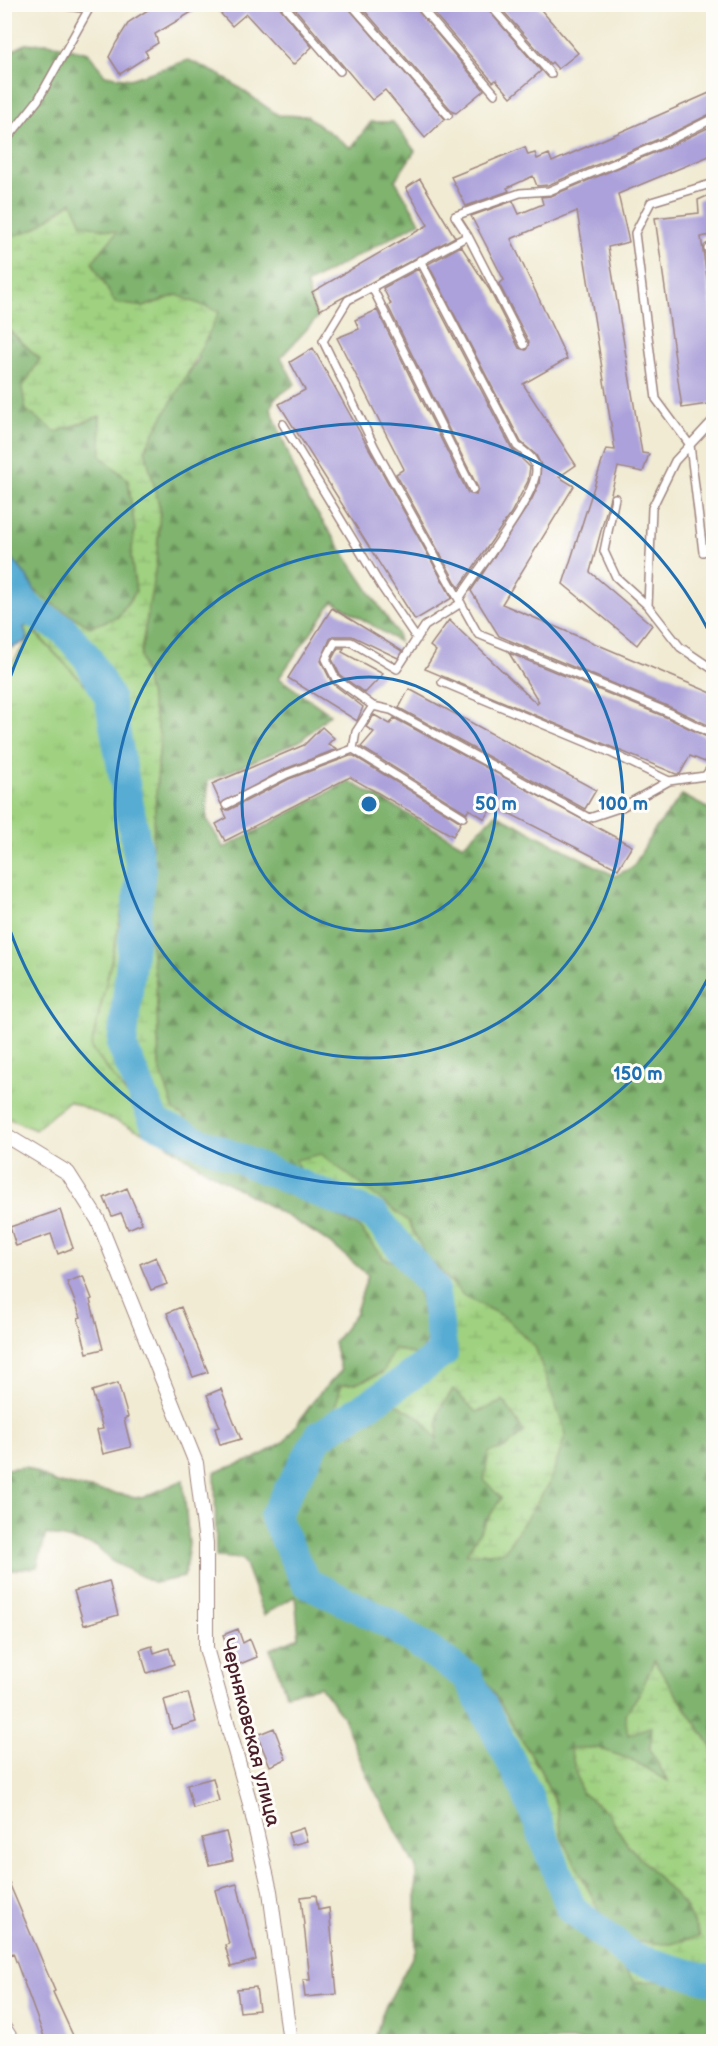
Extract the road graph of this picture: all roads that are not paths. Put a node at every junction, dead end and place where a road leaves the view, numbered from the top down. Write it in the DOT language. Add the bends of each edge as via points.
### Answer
graph roads {
  1 [pos="49,4"];
  2 [pos="100,4"];
  3 [pos="283,4"];
  4 [pos="351,4"];
  5 [pos="418,4"];
  6 [pos="489,4"];
  7 [pos="90,7"];
  8 [pos="340,71"];
  9 [pos="550,74"];
  10 [pos="495,94"];
  11 [pos="448,115"];
  12 [pos="714,118"];
  13 [pos="4,143"];
  14 [pos="714,183"];
  15 [pos="468,236"];
  16 [pos="714,244"];
  17 [pos="420,260"];
  18 [pos="714,273"];
  19 [pos="372,287"];
  20 [pos="524,345"];
  21 [pos="714,418"];
  22 [pos="283,424"];
  23 [pos="690,445"];
  24 [pos="473,490"];
  25 [pos="615,498"];
  26 [pos="703,552"];
  27 [pos="460,601"];
  28 [pos="648,606"];
  29 [pos="417,639"];
  30 [pos="714,670"];
  31 [pos="442,682"];
  32 [pos="373,706"];
  33 [pos="714,735"];
  34 [pos="353,748"];
  35 [pos="714,764"];
  36 [pos="669,781"];
  37 [pos="226,805"];
  38 [pos="463,817"];
  39 [pos="4,1134"];
  40 [pos="4,2028"];
  41 [pos="13,2042"];
  42 [pos="290,2042"];
  1 -- 7 [label="lane"];
  2 -- 7 [label="lane"];
  3 -- 8 [label="lane"];
  4 -- 11 [label="lane"];
  5 -- 10 [label="lane"];
  6 -- 9 [label="lane"];
  7 -- 13 [label="lane" via="38,100"];
  12 -- 15 [label="lane" via="549,191 520,193 455,216"];
  14 -- 23 [label="lane" via="651,202 635,233 656,399"];
  15 -- 17 [label="lane"];
  15 -- 20 [label="lane"];
  16 -- 18 [label="lane" via="708,248"];
  17 -- 19 [label="lane"];
  17 -- 27 [label="lane" via="517,446 530,456 536,469 531,490"];
  19 -- 24 [label="lane"];
  19 -- 27 [label="lane" via="348,300 323,341 375,448"];
  21 -- 23 [label="lane"];
  22 -- 29 [label="lane"];
  23 -- 26 [label="lane"];
  23 -- 28 [label="lane" via="675,461 652,508"];
  25 -- 28 [label="lane" via="604,551 616,577"];
  27 -- 29 [label="lane" via="426,626"];
  27 -- 33 [label="lane" via="478,634"];
  28 -- 30 [label="lane" via="680,647"];
  29 -- 32 [label="lane" via="397,669 351,642 335,642 326,659 336,679"];
  31 -- 36 [label="lane"];
  32 -- 34 [label="lane" via="356,732"];
  32 -- 36 [label="lane" via="392,710 589,818 622,807"];
  34 -- 37 [label="lane" via="287,774"];
  34 -- 38 [label="lane"];
  35 -- 36 [label="lane" via="705,776"];
  39 -- 42 [label="street, Черняковская улица" via="68,1173 98,1220 196,1463 206,1543 206,1648 270,1891"];
  40 -- 41 [label="street"];
}
